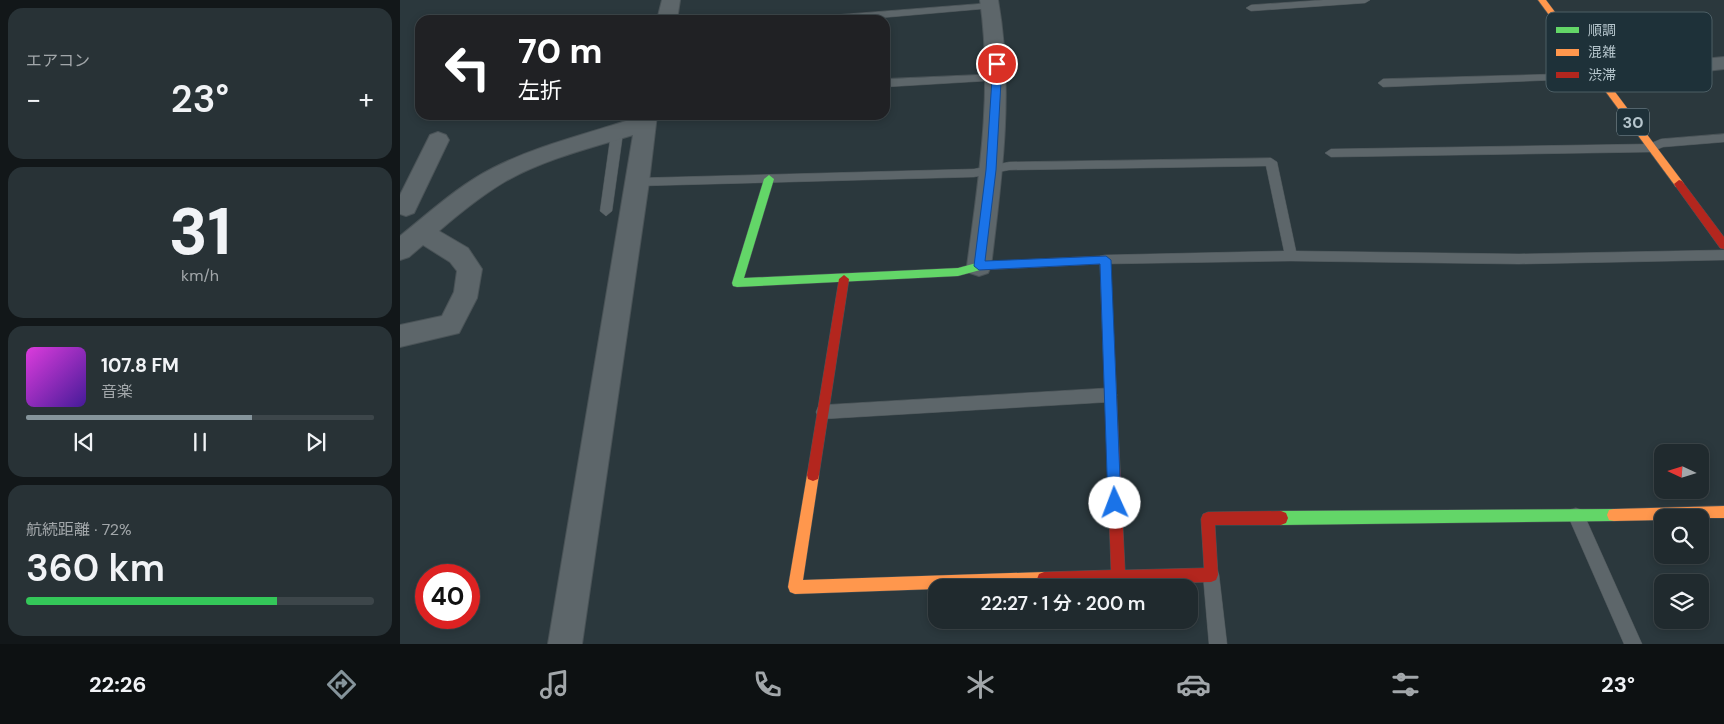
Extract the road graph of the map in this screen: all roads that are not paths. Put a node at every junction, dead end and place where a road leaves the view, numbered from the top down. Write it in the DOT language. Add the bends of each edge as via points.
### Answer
graph roads {
  1 [pos="671,0"];
  2 [pos="1365,0"];
  3 [pos="1542,0"];
  4 [pos="989,3"];
  5 [pos="1251,8"];
  6 [pos="1551,12"];
  7 [pos="669,15"];
  8 [pos="890,16"];
  9 [pos="998,78"];
  10 [pos="1546,78"];
  11 [pos="890,83"];
  12 [pos="1383,83"];
  13 [pos="1611,92"];
  14 [pos="643,120"];
  15 [pos="645,120"];
  16 [pos="617,133"];
  17 [pos="1724,138"];
  18 [pos="438,140"];
  19 [pos="1651,148"];
  20 [pos="1331,153"];
  21 [pos="991,170"];
  22 [pos="769,179"];
  23 [pos="638,182"];
  24 [pos="453,206"];
  25 [pos="403,207"];
  26 [pos="606,210"];
  27 [pos="422,233"];
  28 [pos="1724,245"];
  29 [pos="400,250"];
  30 [pos="1724,255"];
  31 [pos="1291,256"];
  32 [pos="1106,260"];
  33 [pos="979,266"];
  34 [pos="844,279"];
  35 [pos="400,336"];
  36 [pos="1110,395"];
  37 [pos="824,412"];
  38 [pos="1724,512"];
  39 [pos="1576,516"];
  40 [pos="1211,575"];
  41 [pos="1118,576"];
  42 [pos="565,644"];
  43 [pos="1218,644"];
  44 [pos="1633,644"];
  1 -- 7 [label="street"];
  2 -- 5 [label="lane"];
  3 -- 6 [label="street, 30"];
  4 -- 8 [label="lane"];
  4 -- 9 [label="street" via="996,37"];
  9 -- 11 [label="lane"];
  9 -- 21 [label="street"];
  10 -- 12 [label="lane"];
  13 -- 19 [label="street, 30"];
  14 -- 16 [label="street"];
  15 -- 23 [label="street"];
  16 -- 24 [label="street" via="553,151 508,170"];
  16 -- 26 [label="lane"];
  17 -- 19 [label="lane" via="1661,143"];
  18 -- 25 [label="street"];
  19 -- 20 [label="lane"];
  19 -- 28 [label="street, 30"];
  21 -- 22 [label="lane"];
  21 -- 31 [label="lane" via="1009,166 1271,162"];
  21 -- 33 [label="street"];
  22 -- 23 [label="lane"];
  22 -- 34 [label="street" via="737,283"];
  23 -- 42 [label="street"];
  24 -- 25 [label="street"];
  24 -- 27 [label="street"];
  27 -- 29 [label="street"];
  27 -- 35 [label="street" via="459,255 470,269 470,284 466,300 450,325"];
  30 -- 31 [label="lane" via="1519,259"];
  31 -- 32 [label="lane"];
  32 -- 33 [label="street"];
  32 -- 36 [label="street"];
  33 -- 34 [label="street" via="958,272"];
  34 -- 37 [label="street"];
  36 -- 37 [label="lane"];
  36 -- 41 [label="street"];
  37 -- 41 [label="street" via="795,587"];
  38 -- 39 [label="street"];
  39 -- 40 [label="street" via="1208,519"];
  39 -- 44 [label="lane"];
  40 -- 41 [label="street"];
  40 -- 43 [label="lane"];
}
